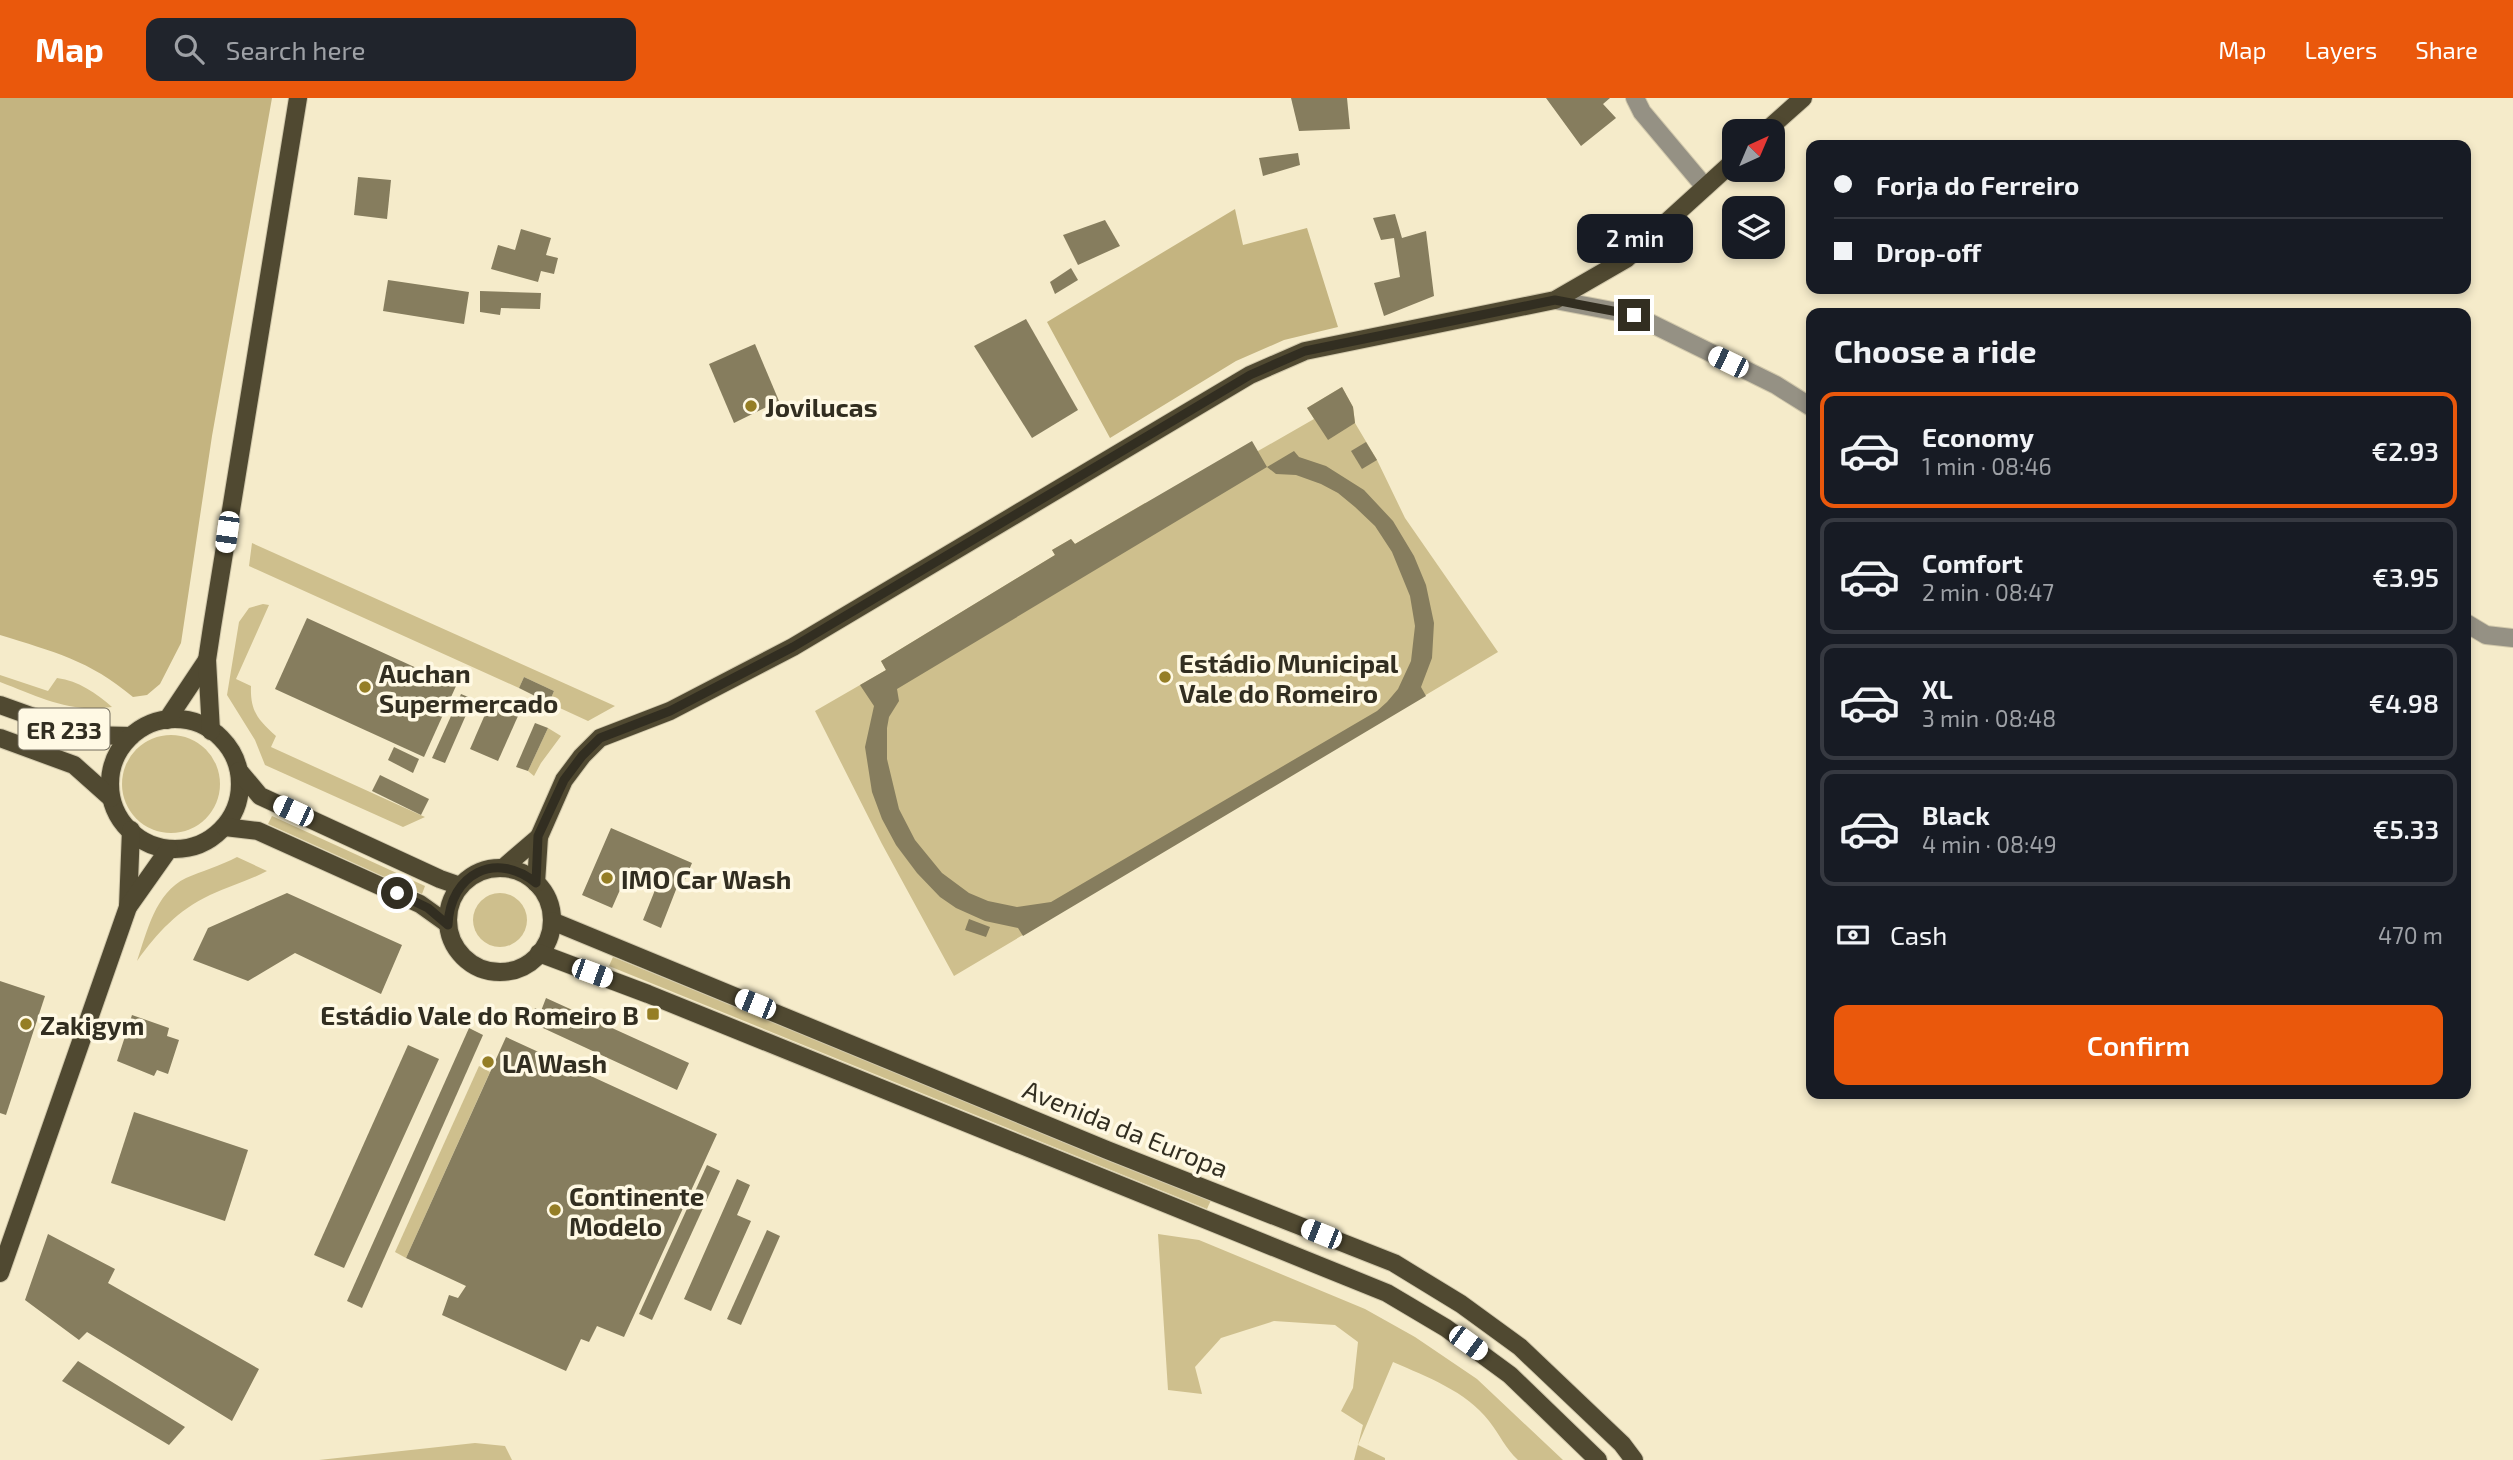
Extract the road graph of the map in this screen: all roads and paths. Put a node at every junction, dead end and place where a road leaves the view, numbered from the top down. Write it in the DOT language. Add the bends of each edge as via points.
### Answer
graph roads {
  1 [pos="298,98"];
  2 [pos="1635,98"];
  3 [pos="1803,98"];
  4 [pos="1779,119"];
  5 [pos="1722,172"];
  6 [pos="1705,187"];
  7 [pos="1555,300"];
  8 [pos="1806,404"];
  9 [pos="2471,626"];
  10 [pos="2513,638"];
  11 [pos="207,660"];
  12 [pos="0,705"];
  13 [pos="167,720"];
  14 [pos="211,731"];
  15 [pos="131,736"];
  16 [pos="0,738"];
  17 [pos="239,771"];
  18 [pos="111,798"];
  19 [pos="225,827"];
  20 [pos="131,830"];
  21 [pos="538,836"];
  22 [pos="169,849"];
  23 [pos="503,868"];
  24 [pos="536,883"];
  25 [pos="460,886"];
  26 [pos="128,907"];
  27 [pos="552,921"];
  28 [pos="448,925"];
  29 [pos="539,953"];
  30 [pos="0,1273"];
  31 [pos="1598,1460"];
  32 [pos="1634,1460"];
  1 -- 11 [label="main road"];
  2 -- 6 [label="street"];
  3 -- 4 [label="main road"];
  5 -- 6 [label="main road"];
  6 -- 7 [label="main road" via="1626,259"];
  7 -- 8 [label="street" via="1634,315"];
  7 -- 21 [label="main road" via="1305,351 1250,375 802,642 670,711 600,738 564,780"];
  9 -- 10 [label="street" via="2486,635"];
  11 -- 13 [label="main road"];
  11 -- 14 [label="main road"];
  12 -- 15 [label="main road, ER 233" via="84,736"];
  13 -- 14 [label="main road" via="188,720"];
  13 -- 15 [label="main road"];
  14 -- 17 [label="main road" via="232,753"];
  15 -- 18 [label="main road" via="114,760"];
  16 -- 18 [label="main road, ER 233" via="74,765"];
  17 -- 19 [label="main road" via="237,806"];
  17 -- 25 [label="main road" via="260,796"];
  18 -- 20 [label="main road" via="121,822"];
  19 -- 22 [label="main road" via="200,845"];
  19 -- 28 [label="main road" via="258,831 420,904"];
  20 -- 22 [label="main road" via="142,841"];
  20 -- 26 [label="main road"];
  21 -- 23 [label="main road"];
  21 -- 24 [label="main road"];
  22 -- 26 [label="main road"];
  23 -- 24 [label="main road" via="527,875"];
  23 -- 25 [label="main road" via="477,872"];
  24 -- 27 [label="main road" via="550,907"];
  25 -- 28 [label="main road" via="448,911"];
  26 -- 30 [label="main road"];
  27 -- 29 [label="main road"];
  27 -- 32 [label="main road, Avenida da Europa" via="1394,1263 1520,1346"];
  28 -- 29 [label="main road" via="463,956 486,970 513,970"];
  29 -- 31 [label="main road" via="1387,1293 1446,1328 1510,1375"];
}
